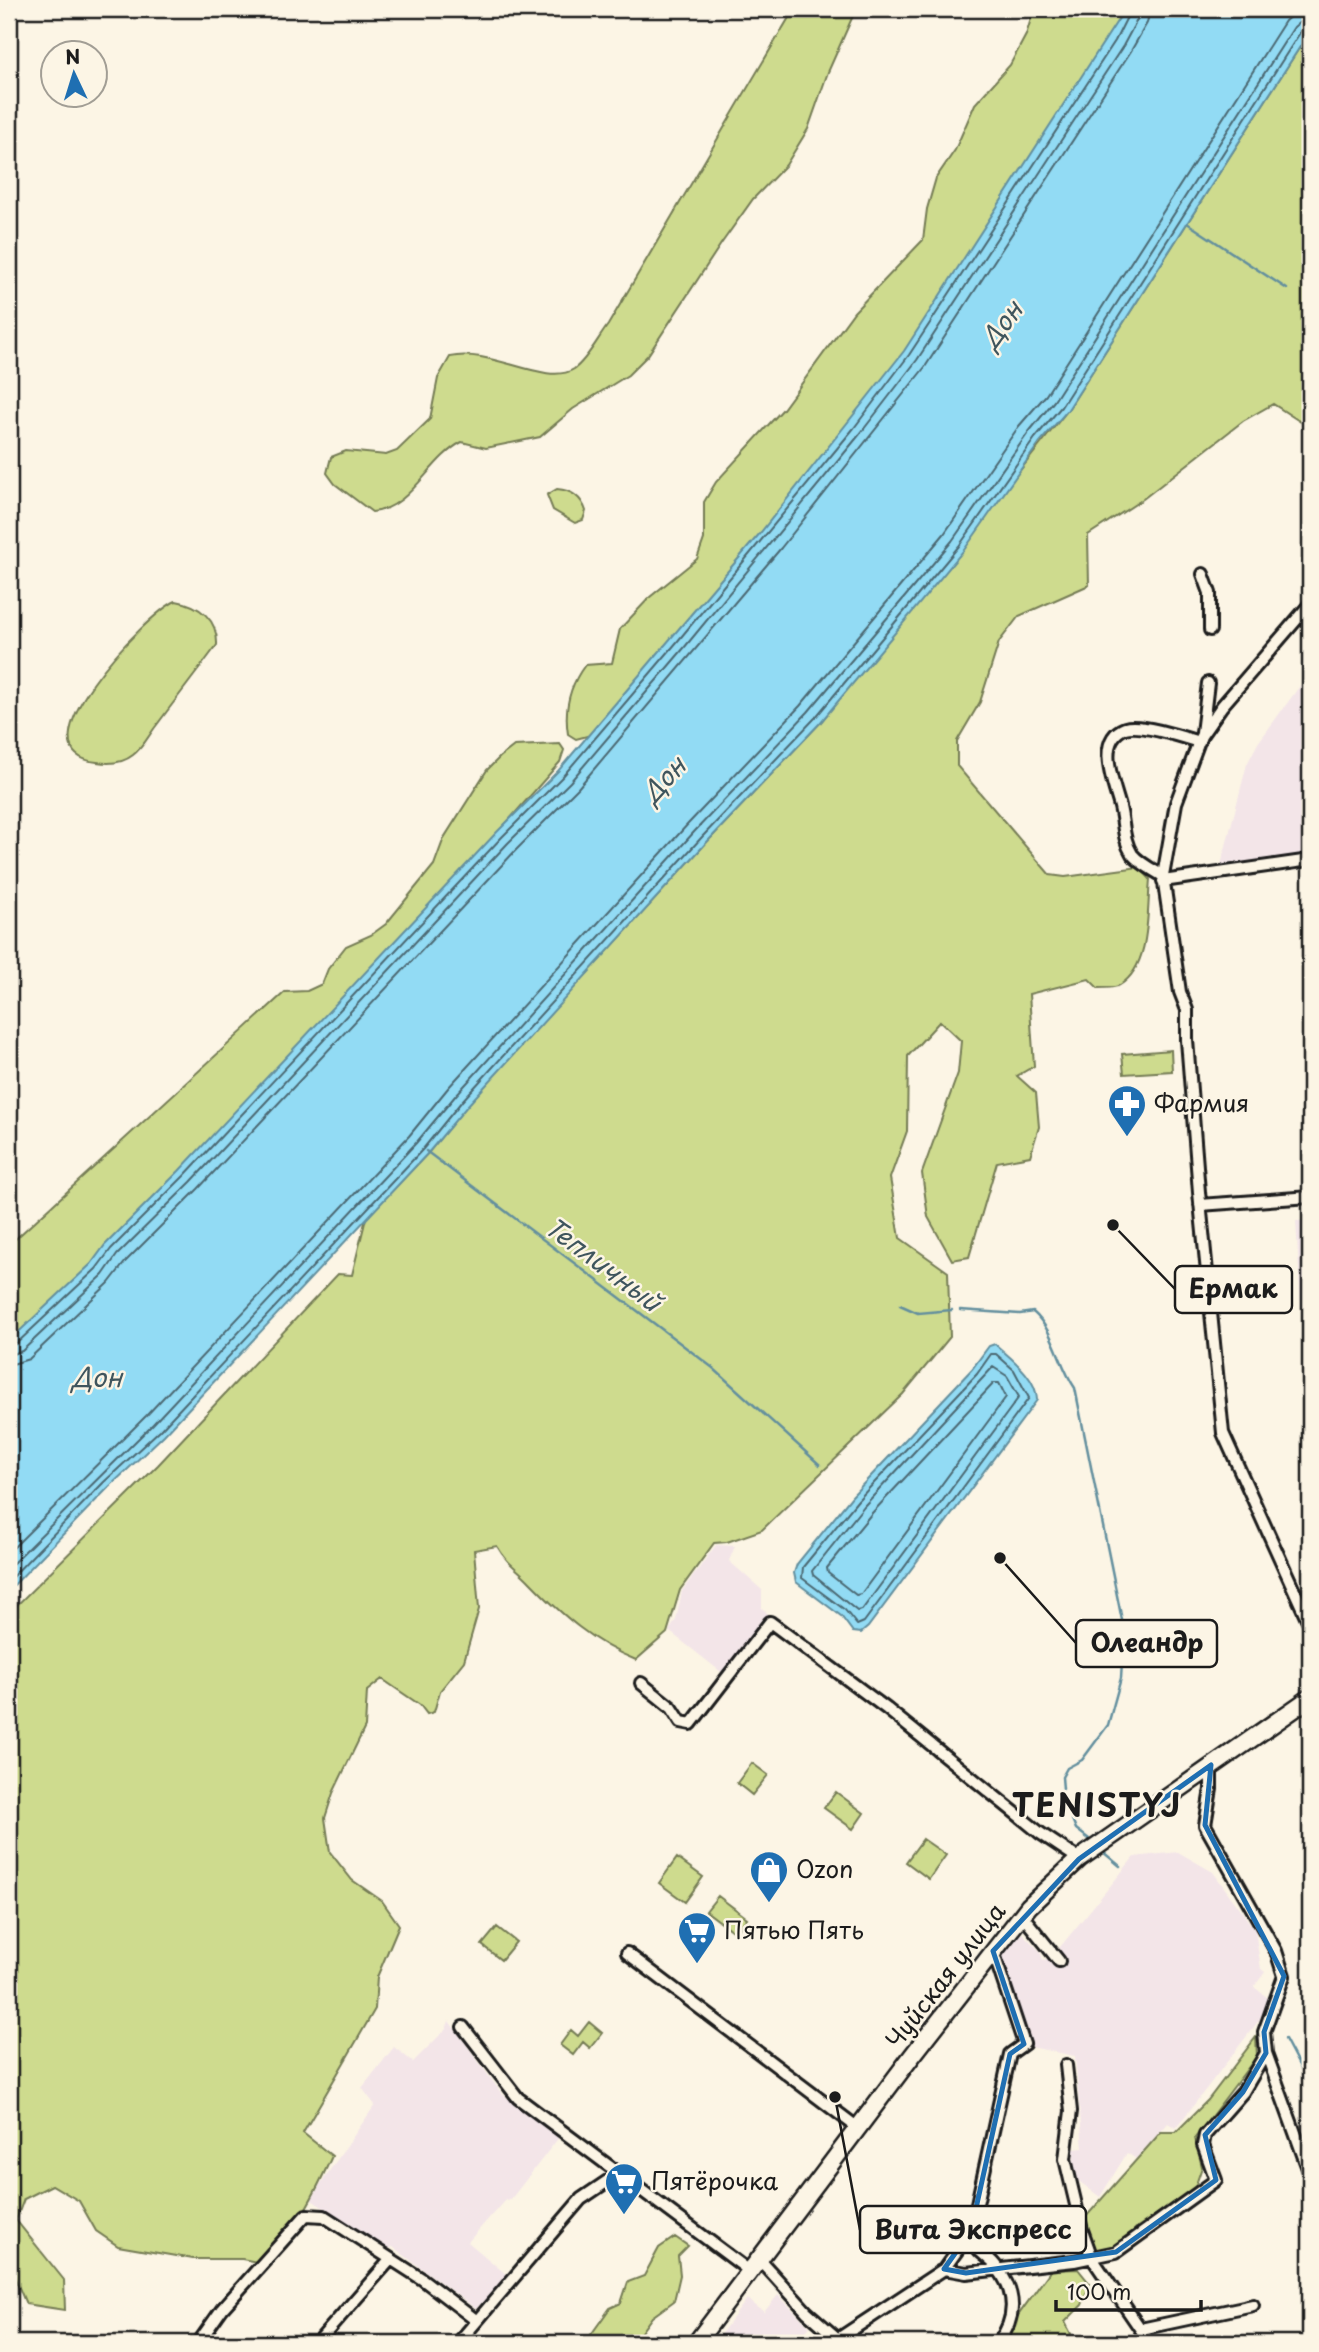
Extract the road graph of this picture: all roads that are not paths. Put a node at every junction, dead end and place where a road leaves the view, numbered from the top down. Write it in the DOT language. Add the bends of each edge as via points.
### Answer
graph roads {
  1 [pos="1203,574"];
  2 [pos="1310,604"];
  3 [pos="1210,630"];
  4 [pos="1208,683"];
  5 [pos="1200,739"];
  6 [pos="1310,860"];
  7 [pos="1163,878"];
  8 [pos="1310,1197"];
  9 [pos="1200,1205"];
  10 [pos="1310,1625"];
  11 [pos="640,1683"];
  12 [pos="1310,1698"];
  13 [pos="1211,1765"];
  14 [pos="1079,1859"];
  15 [pos="1022,1914"];
  16 [pos="993,1951"];
  17 [pos="627,1953"];
  18 [pos="1059,1961"];
  19 [pos="463,2027"];
  20 [pos="1266,2053"];
  21 [pos="1066,2065"];
  22 [pos="858,2128"];
  23 [pos="618,2174"];
  24 [pos="1310,2174"];
  25 [pos="971,2231"];
  26 [pos="1091,2258"];
  27 [pos="391,2259"];
  28 [pos="755,2266"];
  29 [pos="998,2268"];
  30 [pos="944,2269"];
  31 [pos="1253,2305"];
  32 [pos="477,2321"];
  33 [pos="1141,2329"];
  34 [pos="837,2341"];
  35 [pos="198,2343"];
  36 [pos="317,2343"];
  37 [pos="458,2343"];
  38 [pos="696,2343"];
  39 [pos="998,2343"];
  40 [pos="1150,2343"];
  1 -- 3 [label="street" via="1210,593"];
  2 -- 5 [label="street" via="1222,706"];
  4 -- 5 [label="street"];
  5 -- 7 [label="street" via="1176,803"];
  5 -- 7 [label="street" via="1139,727 1125,729 1114,737 1109,753 1109,774 1128,846"];
  6 -- 7 [label="street"];
  7 -- 9 [label="street" via="1180,992 1187,1010"];
  8 -- 9 [label="street"];
  9 -- 10 [label="street" via="1223,1433"];
  11 -- 14 [label="street" via="681,1721 691,1724 770,1622"];
  12 -- 13 [label="street, Чуйская улица"];
  13 -- 14 [label="street, Чуйская улица"];
  13 -- 20 [label="street" via="1205,1825 1276,1951 1284,1976 1264,2032"];
  14 -- 15 [label="street, Чуйская улица"];
  15 -- 16 [label="street, Чуйская улица"];
  15 -- 18 [label="street"];
  16 -- 22 [label="street, Чуйская улица"];
  16 -- 25 [label="street" via="1024,2044 1010,2054"];
  17 -- 22 [label="street"];
  19 -- 23 [label="street" via="519,2098"];
  20 -- 24 [label="street"];
  20 -- 26 [label="street" via="1243,2092 1205,2135 1203,2145 1216,2180 1116,2252"];
  21 -- 26 [label="street" via="1071,2110 1065,2159"];
  22 -- 28 [label="street, Чуйская улица"];
  23 -- 28 [label="street"];
  23 -- 32 [label="street" via="582,2199"];
  25 -- 29 [label="street" via="980,2255"];
  25 -- 30 [label="street"];
  26 -- 29 [label="street"];
  26 -- 33 [label="street"];
  27 -- 32 [label="street"];
  27 -- 35 [label="street" via="324,2216 306,2215 222,2309"];
  27 -- 36 [label="street"];
  28 -- 34 [label="street"];
  28 -- 38 [label="street, Чуйская улица"];
  29 -- 30 [label="street" via="966,2273"];
  29 -- 39 [label="street" via="1014,2306 1009,2327"];
  30 -- 34 [label="street"];
  31 -- 33 [label="street"];
  32 -- 37 [label="street"];
  33 -- 40 [label="street"];
}
